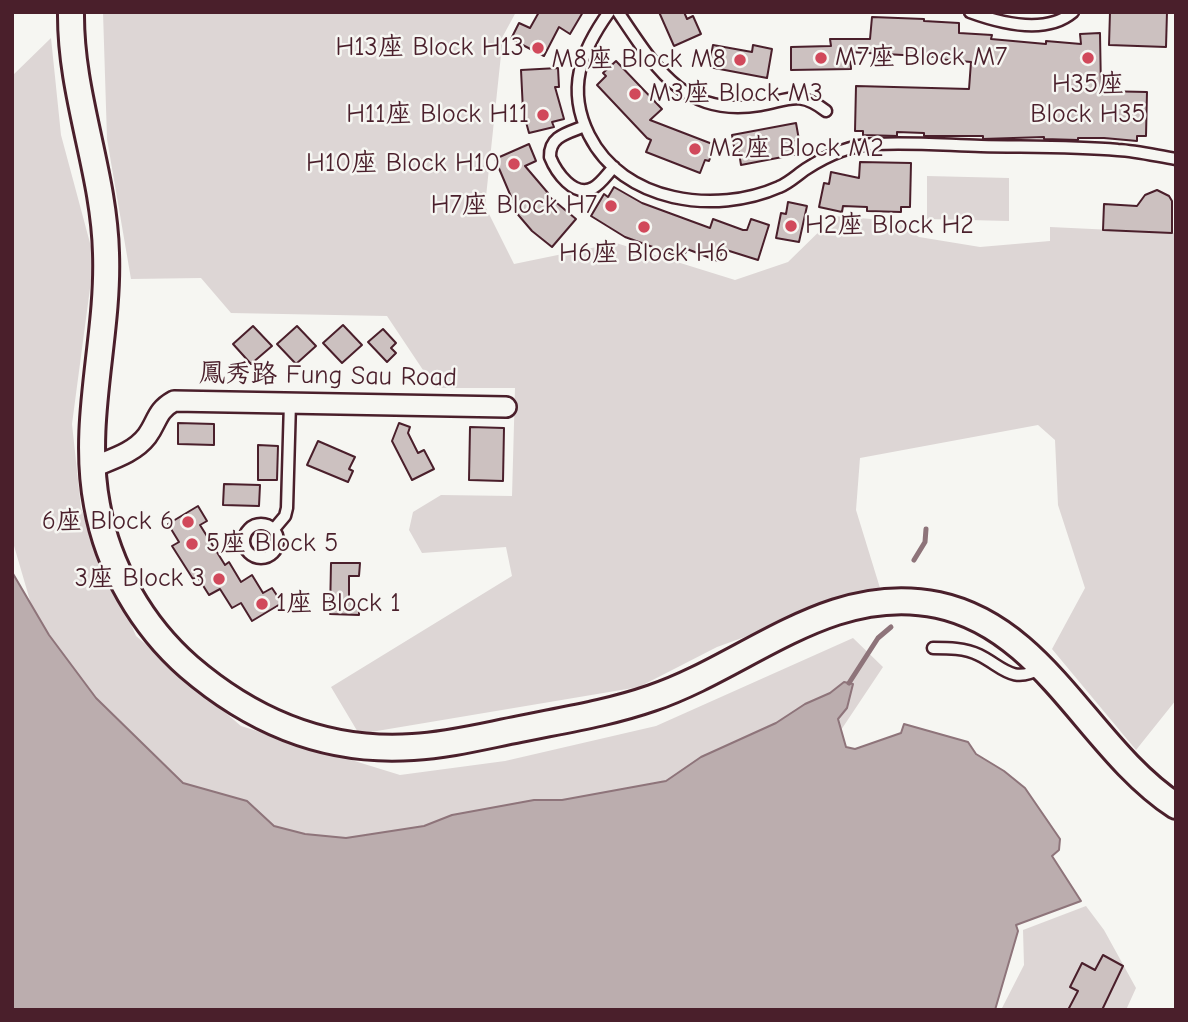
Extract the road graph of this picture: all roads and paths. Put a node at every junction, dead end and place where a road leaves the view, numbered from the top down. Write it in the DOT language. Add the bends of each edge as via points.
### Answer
graph roads {
  1 [pos="71,12"];
  2 [pos="609,12"];
  3 [pos="618,12"];
  4 [pos="970,12"];
  5 [pos="1073,12"];
  6 [pos="826,111"];
  7 [pos="585,127"];
  8 [pos="1176,159"];
  9 [pos="614,167"];
  10 [pos="290,402"];
  11 [pos="506,407"];
  12 [pos="93,467"];
  13 [pos="274,529"];
  14 [pos="933,648"];
  15 [pos="1041,667"];
  16 [pos="1176,806"];
  1 -- 12 [label="street" via="75,75 105,235"];
  2 -- 7 [label="lane" via="583,57 577,80"];
  3 -- 6 [label="lane" via="661,73 701,100 750,107 800,98"];
  4 -- 5 [label="lane" via="1028,24 1049,24"];
  7 -- 9 [label="lane"];
  7 -- 9 [label="lane" via="560,137 551,147 550,157 560,174 574,188 585,190 596,186"];
  8 -- 9 [label="lane" via="1120,150 874,144 830,156 783,186 759,195 707,202 657,192"];
  10 -- 11 [label="street, 鳳秀路 Fung Sau Road"];
  10 -- 12 [label="street, 鳳秀路 Fung Sau Road" via="174,401 164,406 138,445"];
  10 -- 13 [label="lane" via="287,508"];
  12 -- 15 [label="street" via="97,505 114,561 140,613 165,643 209,685 251,713 335,742 381,748 435,745 621,707 673,690 810,621 880,601 916,601 965,613 1003,635"];
  14 -- 15 [label="lane" via="974,653 1013,673 1028,674"];
  15 -- 16 [label="street" via="1136,774"];
}
